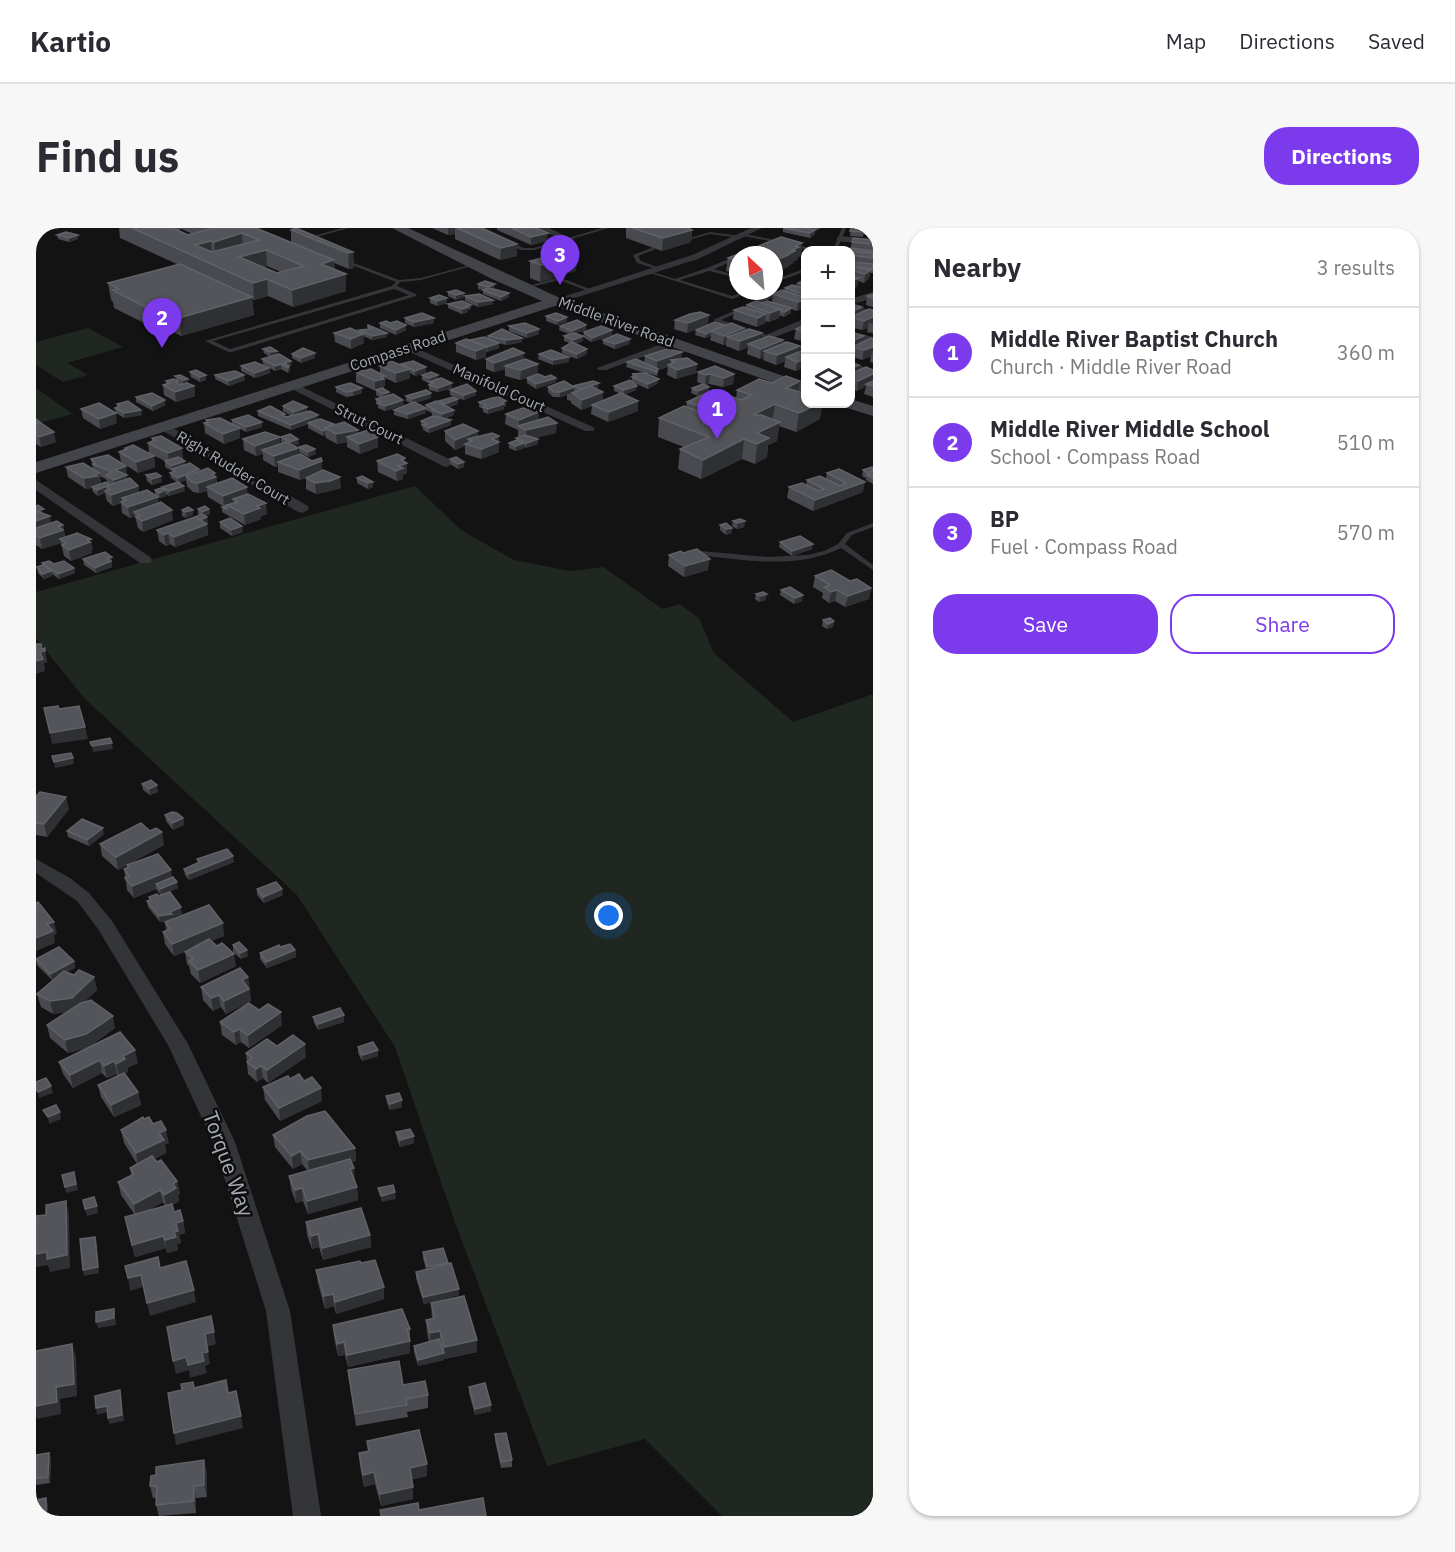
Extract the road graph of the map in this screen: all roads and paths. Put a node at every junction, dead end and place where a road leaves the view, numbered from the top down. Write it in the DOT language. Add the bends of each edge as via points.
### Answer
graph roads {
  1 [pos="347,228"];
  2 [pos="398,228"];
  3 [pos="542,228"];
  4 [pos="607,228"];
  5 [pos="758,228"];
  6 [pos="844,228"];
  7 [pos="743,236"];
  8 [pos="496,238"];
  9 [pos="840,239"];
  10 [pos="570,240"];
  11 [pos="685,240"];
  12 [pos="775,241"];
  13 [pos="873,242"];
  14 [pos="310,246"];
  15 [pos="764,246"];
  16 [pos="837,246"];
  17 [pos="801,247"];
  18 [pos="654,249"];
  19 [pos="337,258"];
  20 [pos="729,261"];
  21 [pos="474,265"];
  22 [pos="709,269"];
  23 [pos="653,270"];
  24 [pos="801,271"];
  25 [pos="729,275"];
  26 [pos="783,278"];
  27 [pos="676,280"];
  28 [pos="399,281"];
  29 [pos="801,283"];
  30 [pos="394,287"];
  31 [pos="524,288"];
  32 [pos="590,290"];
  33 [pos="873,295"];
  34 [pos="729,297"];
  35 [pos="555,301"];
  36 [pos="855,302"];
  37 [pos="855,306"];
  38 [pos="873,313"];
  39 [pos="801,323"];
  40 [pos="855,335"];
  41 [pos="766,337"];
  42 [pos="873,340"];
  43 [pos="672,343"];
  44 [pos="409,348"];
  45 [pos="801,348"];
  46 [pos="855,366"];
  47 [pos="602,368"];
  48 [pos="873,372"];
  49 [pos="292,385"];
  50 [pos="801,386"];
  51 [pos="855,406"];
  52 [pos="873,411"];
  53 [pos="164,427"];
  54 [pos="589,429"];
  55 [pos="447,463"];
  56 [pos="36,468"];
  57 [pos="36,484"];
  58 [pos="303,509"];
  59 [pos="873,525"];
  60 [pos="841,545"];
  61 [pos="690,552"];
  62 [pos="145,560"];
  63 [pos="873,568"];
  64 [pos="36,865"];
  65 [pos="307,1516"];
  1 -- 14 [label="lane" via="305,239 304,243"];
  2 -- 21 [label="street, Middle River Road"];
  3 -- 10 [label="street"];
  4 -- 10 [label="lane"];
  5 -- 7 [label="street, Compass Road"];
  6 -- 9 [label="lane"];
  7 -- 11 [label="lane" via="710,233"];
  7 -- 12 [label="lane"];
  7 -- 23 [label="street, Compass Road"];
  8 -- 10 [label="lane" via="523,249"];
  9 -- 13 [label="street"];
  9 -- 16 [label="lane"];
  12 -- 15 [label="lane"];
  12 -- 17 [label="lane"];
  18 -- 23 [label="lane" via="635,255"];
  19 -- 28 [label="lane"];
  20 -- 22 [label="lane"];
  21 -- 28 [label="lane"];
  21 -- 31 [label="street, Middle River Road"];
  22 -- 25 [label="lane"];
  22 -- 27 [label="lane"];
  23 -- 27 [label="lane"];
  23 -- 32 [label="street, Compass Road"];
  24 -- 26 [label="lane"];
  27 -- 34 [label="lane"];
  28 -- 30 [label="lane"];
  29 -- 41 [label="lane" via="716,320"];
  30 -- 30 [label="lane" via="307,311 208,341 230,351 414,295"];
  31 -- 32 [label="lane" via="559,278"];
  31 -- 35 [label="street, Middle River Road"];
  32 -- 35 [label="street, Compass Road"];
  33 -- 36 [label="street"];
  35 -- 43 [label="street, Middle River Road"];
  35 -- 44 [label="street, Compass Road"];
  37 -- 38 [label="lane"];
  39 -- 41 [label="street"];
  40 -- 42 [label="street"];
  41 -- 45 [label="lane"];
  43 -- 47 [label="street"];
  43 -- 50 [label="street, Middle River Road"];
  44 -- 49 [label="street, Compass Road"];
  44 -- 54 [label="street, Manifold Court"];
  46 -- 48 [label="lane"];
  49 -- 53 [label="street, Compass Road"];
  49 -- 55 [label="street, Strut Court"];
  51 -- 52 [label="street"];
  53 -- 56 [label="street, Compass Road"];
  53 -- 58 [label="street, Right Rudder Court"];
  57 -- 62 [label="street"];
  59 -- 60 [label="lane" via="847,535"];
  60 -- 61 [label="lane" via="821,556 790,560"];
  60 -- 63 [label="lane"];
  64 -- 65 [label="street, Torque Way" via="83,897 105,925 178,1044 224,1142 278,1311"];
}
